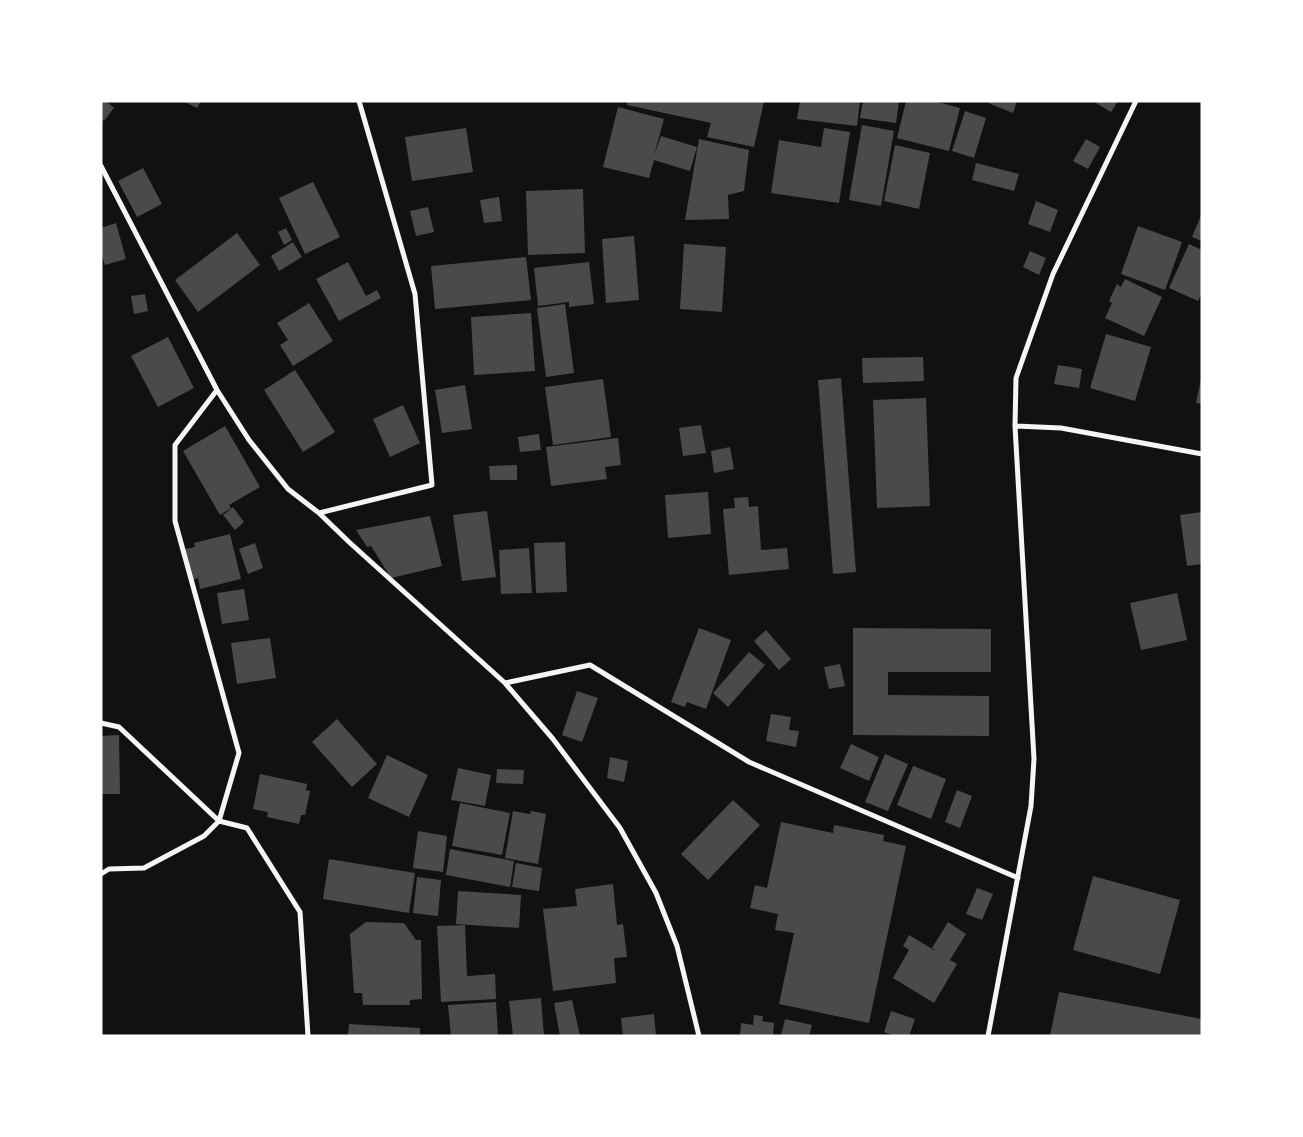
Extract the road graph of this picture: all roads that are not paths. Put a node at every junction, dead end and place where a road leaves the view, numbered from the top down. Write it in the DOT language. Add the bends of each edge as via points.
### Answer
graph roads {
  1 [pos="359,101"];
  2 [pos="1136,101"];
  3 [pos="101,166"];
  4 [pos="217,390"];
  5 [pos="1015,426"];
  6 [pos="1202,454"];
  7 [pos="319,513"];
  8 [pos="505,683"];
  9 [pos="101,724"];
  10 [pos="219,821"];
  11 [pos="101,874"];
  12 [pos="1018,878"];
  13 [pos="308,1036"];
  14 [pos="699,1036"];
  15 [pos="988,1036"];
  1 -- 7 [label="street" via="415,294 432,485"];
  2 -- 5 [label="street" via="1053,274 1016,378"];
  3 -- 4 [label="street"];
  4 -- 7 [label="street" via="249,440 288,489"];
  4 -- 10 [label="street" via="175,445 175,521 239,753"];
  5 -- 6 [label="street" via="1062,428"];
  5 -- 12 [label="street" via="1034,759 1031,806"];
  7 -- 8 [label="street"];
  8 -- 12 [label="street" via="590,665 749,762"];
  8 -- 14 [label="street" via="553,739 620,828 656,894 677,946"];
  9 -- 10 [label="street" via="119,727"];
  10 -- 11 [label="street" via="204,836 144,868 109,869"];
  10 -- 13 [label="street" via="246,828 300,912"];
  12 -- 15 [label="street"];
}
